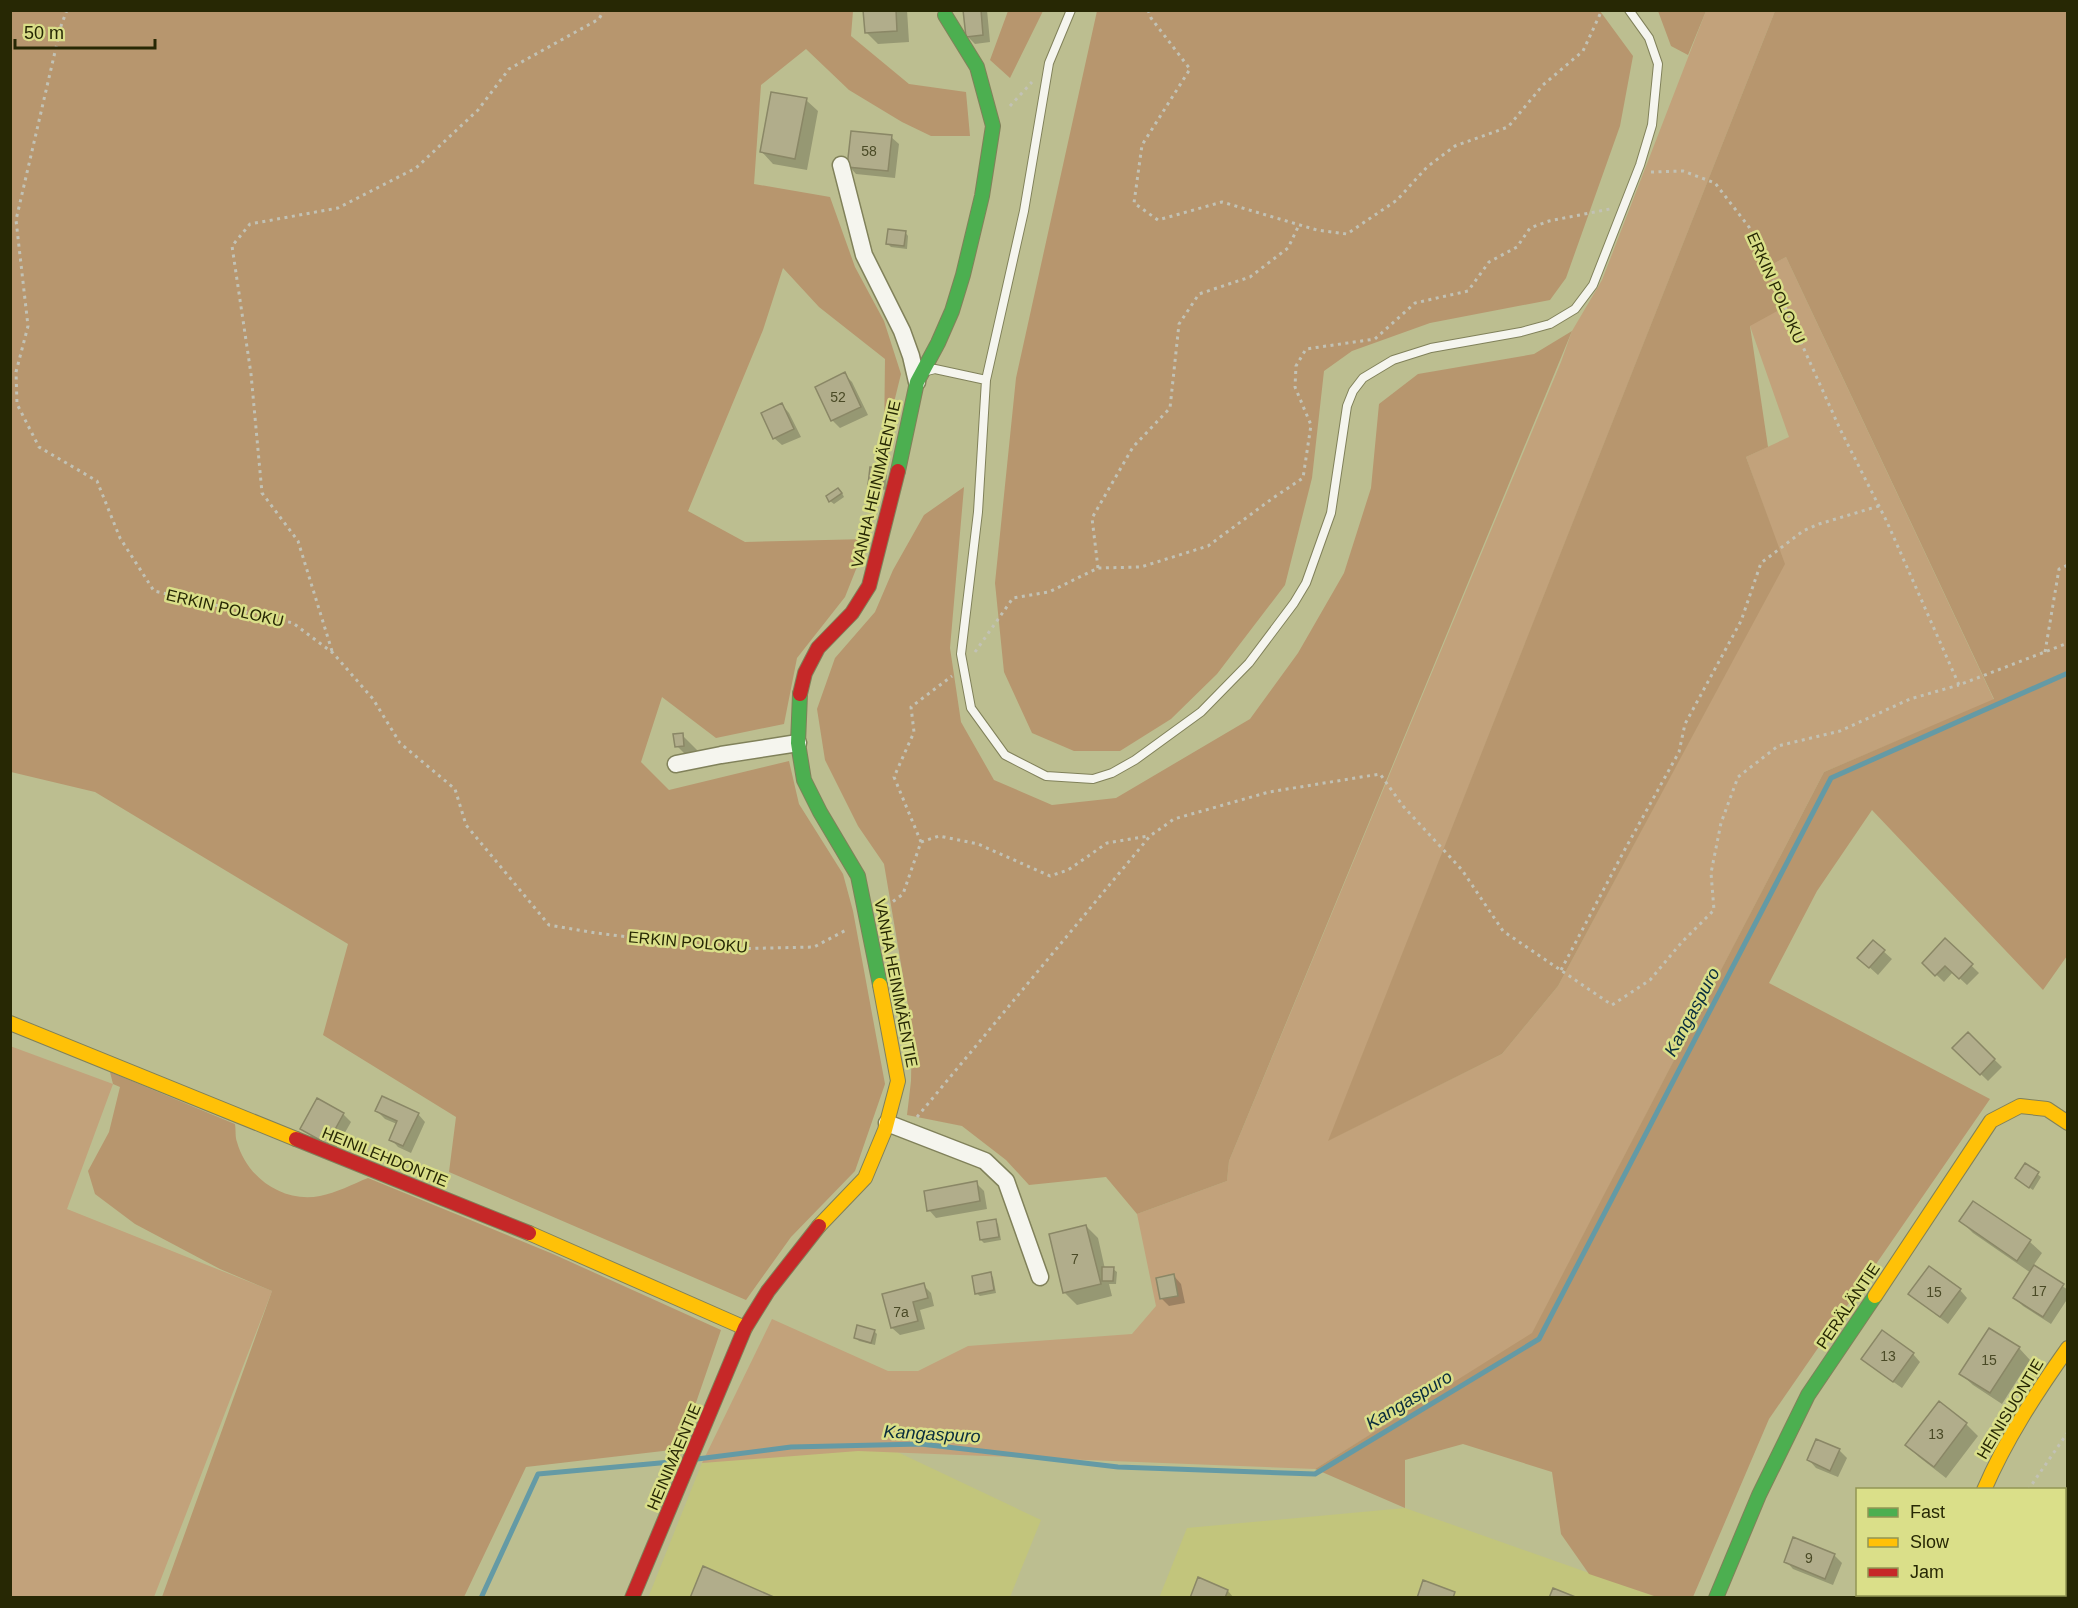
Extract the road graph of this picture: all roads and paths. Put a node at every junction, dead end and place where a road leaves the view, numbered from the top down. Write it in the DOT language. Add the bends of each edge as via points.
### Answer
graph roads {
  1 [pos="67,10"];
  2 [pos="604,10"];
  3 [pos="1071,10"];
  4 [pos="1148,10"];
  5 [pos="1602,10"];
  6 [pos="1629,10"];
  7 [pos="945,15"];
  8 [pos="1048,63"];
  9 [pos="993,126"];
  10 [pos="841,165"];
  11 [pos="1637,172"];
  12 [pos="1612,208"];
  13 [pos="1299,225"];
  14 [pos="919,377"];
  15 [pos="986,380"];
  16 [pos="1879,506"];
  17 [pos="2067,565"];
  18 [pos="1098,568"];
  19 [pos="2067,643"];
  20 [pos="2045,652"];
  21 [pos="333,653"];
  22 [pos="964,668"];
  23 [pos="1959,685"];
  24 [pos="798,743"];
  25 [pos="676,764"];
  26 [pos="1150,836"];
  27 [pos="921,842"];
  28 [pos="868,919"];
  29 [pos="1561,970"];
  30 [pos="10,1023"];
  31 [pos="887,1123"];
  32 [pos="2067,1123"];
  33 [pos="906,1130"];
  34 [pos="1040,1277"];
  35 [pos="745,1328"];
  36 [pos="2067,1348"];
  37 [pos="2067,1432"];
  38 [pos="1985,1488"];
  39 [pos="2029,1488"];
  40 [pos="632,1598"];
  41 [pos="1716,1598"];
  1 -- 21 [label="path, ERKIN POLOKU" via="16,220 28,326 16,372 17,404 39,447 97,481 120,538 154,591 293,623"];
  2 -- 21 [label="path" via="599,19 509,69 478,110 416,168 338,208 250,224 232,246 251,374 262,493 298,541"];
  3 -- 8 [label="lane"];
  4 -- 13 [label="path" via="1190,69 1142,145 1134,203 1158,220 1222,202"];
  5 -- 13 [label="path" via="1583,51 1544,85 1508,127 1455,146 1427,166 1397,200 1347,234"];
  6 -- 11 [label="lane" via="1649,38 1658,64 1652,125"];
  7 -- 9 [label="street, VANHA HEINIMÄENTIE" via="977,67"];
  8 -- 9 [label="path"];
  8 -- 15 [label="lane" via="1024,211"];
  9 -- 14 [label="street, VANHA HEINIMÄENTIE" via="982,196 963,275 952,311"];
  10 -- 14 [label="street" via="864,255 902,331"];
  11 -- 16 [label="path, ERKIN POLOKU" via="1683,171 1715,183 1749,227"];
  11 -- 22 [label="lane" via="1593,285 1575,309 1550,324 1431,348 1393,360 1363,378 1347,406 1331,513 1306,583 1249,663 1201,712 1112,773 1093,778 1046,776 1005,755 972,708"];
  12 -- 18 [label="path" via="1530,228 1517,247 1489,262 1468,291 1415,303 1375,339 1306,349 1296,366 1295,387 1311,425 1303,478 1208,546 1141,567"];
  13 -- 18 [label="path" via="1288,248 1250,276 1199,294 1179,324 1170,408 1133,447 1092,518"];
  14 -- 15 [label="lane" via="935,369"];
  14 -- 24 [label="street, VANHA HEINIMÄENTIE" via="869,586 852,613 818,648 806,673 800,695"];
  15 -- 22 [label="lane" via="978,512 962,654"];
  16 -- 23 [label="path, ERKIN POLOKU"];
  16 -- 29 [label="path" via="1803,531 1761,563 1741,621 1685,724 1679,752"];
  17 -- 20 [label="path" via="2060,569"];
  18 -- 22 [label="path" via="1049,592 1013,598"];
  19 -- 20 [label="path"];
  20 -- 23 [label="path"];
  21 -- 28 [label="path, ERKIN POLOKU" via="373,699 400,743 455,789 466,825 549,925 727,949 782,948 814,947"];
  22 -- 27 [label="path" via="911,707 914,732 894,777"];
  23 -- 29 [label="path" via="1910,699 1840,731 1778,746 1738,777 1721,823 1711,873 1714,910 1650,980 1612,1005"];
  24 -- 25 [label="street"];
  24 -- 28 [label="street, VANHA HEINIMÄENTIE" via="804,780 858,876"];
  26 -- 27 [label="path" via="1107,843 1068,870 1050,876 978,844 939,836"];
  26 -- 29 [label="path" via="1174,819 1269,792 1380,774 1403,806 1462,870 1503,931"];
  26 -- 33 [label="path"];
  27 -- 28 [label="path, ERKIN POLOKU" via="903,894"];
  28 -- 31 [label="street, VANHA HEINIMÄENTIE" via="898,1081"];
  30 -- 35 [label="street, HEINILEHDONTIE" via="557,1244"];
  31 -- 33 [label="street"];
  31 -- 35 [label="street, VANHA HEINIMÄENTIE" via="866,1178 813,1233"];
  32 -- 41 [label="street, PERÄLÄNTIE" via="2047,1109 2020,1106 1991,1121 1808,1395 1759,1495"];
  33 -- 34 [label="street" via="985,1161 1006,1181"];
  35 -- 40 [label="street, HEINIMÄENTIE"];
  36 -- 38 [label="street, HEINISUONTIE" via="1994,1465"];
  37 -- 39 [label="path"];
}
